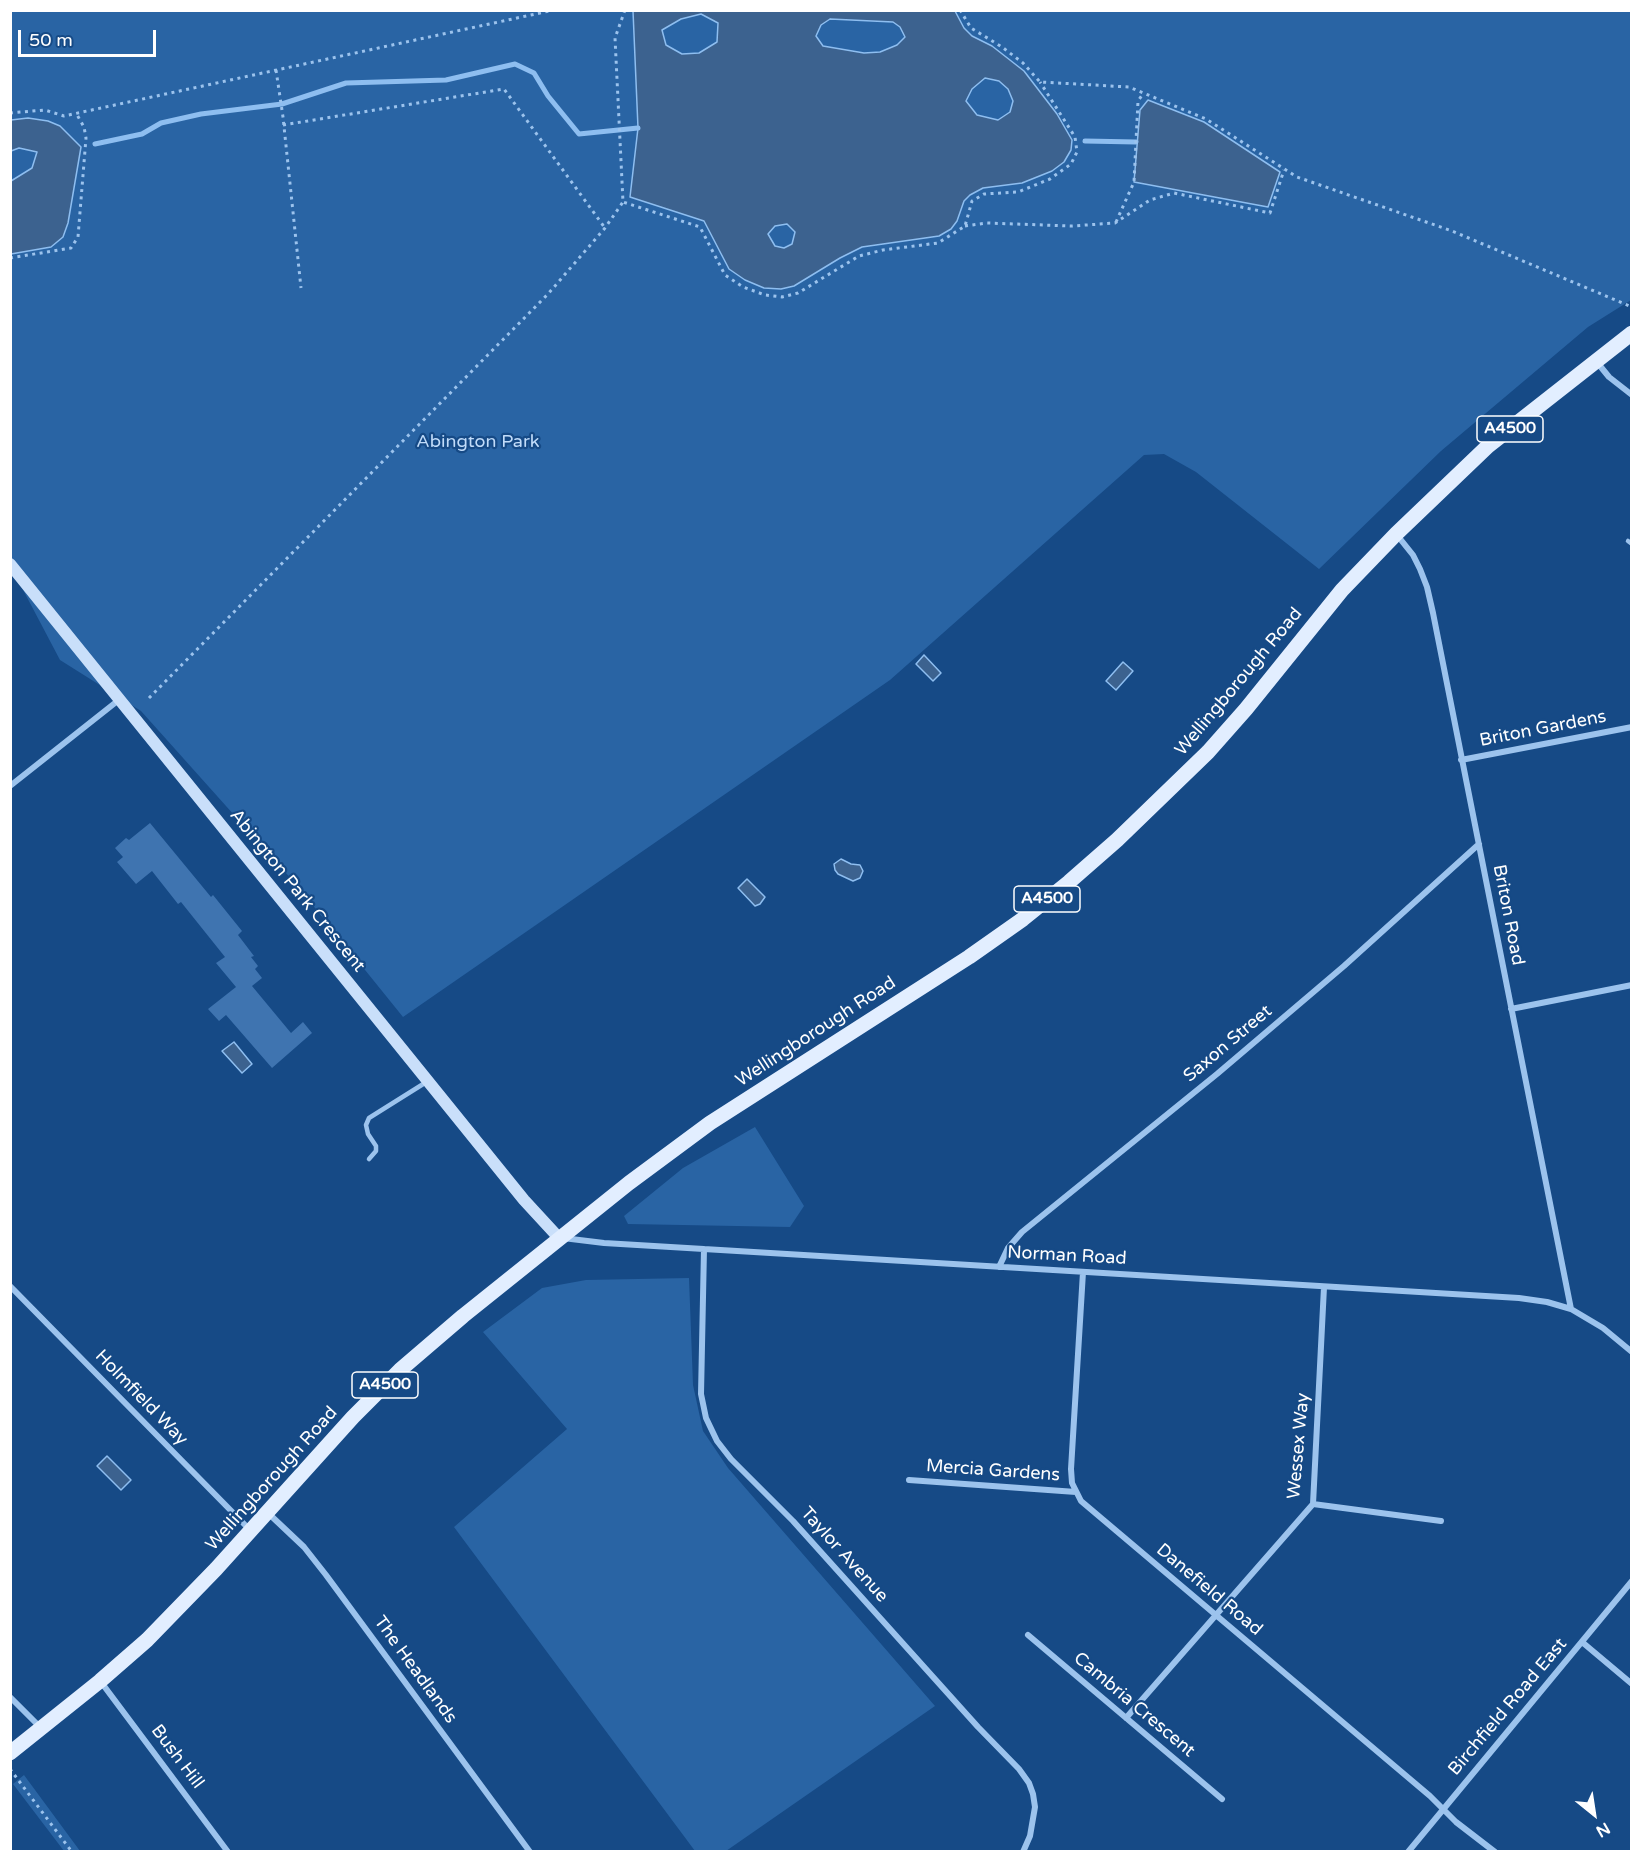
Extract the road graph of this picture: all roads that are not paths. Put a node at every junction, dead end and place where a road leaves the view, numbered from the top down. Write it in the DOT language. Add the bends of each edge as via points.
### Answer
graph roads {
  1 [pos="1632,333"];
  2 [pos="1595,360"];
  3 [pos="1632,395"];
  4 [pos="1396,534"];
  5 [pos="10,564"];
  6 [pos="120,699"];
  7 [pos="1632,726"];
  8 [pos="1461,760"];
  9 [pos="10,786"];
  10 [pos="1479,844"];
  11 [pos="1632,985"];
  12 [pos="1511,1009"];
  13 [pos="428,1081"];
  14 [pos="369,1159"];
  15 [pos="560,1238"];
  16 [pos="704,1249"];
  17 [pos="999,1267"];
  18 [pos="1083,1272"];
  19 [pos="10,1286"];
  20 [pos="1324,1287"];
  21 [pos="1571,1309"];
  22 [pos="1632,1352"];
  23 [pos="909,1480"];
  24 [pos="1076,1492"];
  25 [pos="1313,1504"];
  26 [pos="268,1512"];
  27 [pos="1441,1521"];
  28 [pos="251,1531"];
  29 [pos="1632,1581"];
  30 [pos="1215,1615"];
  31 [pos="1028,1635"];
  32 [pos="1582,1642"];
  33 [pos="100,1681"];
  34 [pos="1632,1684"];
  35 [pos="10,1697"];
  36 [pos="1126,1718"];
  37 [pos="41,1729"];
  38 [pos="10,1753"];
  39 [pos="1222,1798"];
  40 [pos="1443,1809"];
  41 [pos="1027,1850"];
  42 [pos="228,1851"];
  43 [pos="530,1851"];
  44 [pos="1407,1851"];
  45 [pos="1495,1851"];
  1 -- 2 [label="main road, Wellingborough Road / A4500"];
  2 -- 3 [label="street"];
  2 -- 4 [label="main road, Wellingborough Road / A4500" via="1488,446"];
  4 -- 8 [label="street, Briton Road" via="1413,555 1427,587"];
  4 -- 15 [label="main road, Wellingborough Road / A4500" via="1342,590 1208,752 1069,882 969,957 710,1123"];
  5 -- 6 [label="street, Abington Park Crescent"];
  6 -- 9 [label="street"];
  6 -- 13 [label="street, Abington Park Crescent"];
  7 -- 8 [label="street, Briton Gardens"];
  8 -- 10 [label="street, Briton Road"];
  10 -- 12 [label="street, Briton Road"];
  10 -- 17 [label="street, Saxon Street" via="1217,1074 1022,1232"];
  11 -- 12 [label="street"];
  12 -- 21 [label="street, Briton Road"];
  13 -- 14 [label="lane" via="369,1118 368,1134 376,1146"];
  13 -- 15 [label="street, Abington Park Crescent" via="524,1200"];
  15 -- 16 [label="street, Norman Road"];
  15 -- 26 [label="main road, Wellingborough Road / A4500" via="400,1370"];
  16 -- 17 [label="street, Norman Road"];
  16 -- 41 [label="street, Taylor Avenue" via="701,1394 706,1418 717,1441 1019,1769 1034,1794 1034,1822"];
  17 -- 18 [label="street, Norman Road"];
  18 -- 20 [label="street, Norman Road"];
  18 -- 24 [label="street" via="1071,1469"];
  19 -- 28 [label="street, Holmfield Way"];
  20 -- 21 [label="street, Norman Road" via="1519,1298"];
  20 -- 25 [label="street, Wessex Way"];
  21 -- 22 [label="street, Norman Road"];
  23 -- 24 [label="street, Mercia Gardens"];
  24 -- 30 [label="street, Danefield Road" via="1095,1513"];
  25 -- 27 [label="street"];
  25 -- 30 [label="street, Wessex Way"];
  26 -- 28 [label="main road, Wellingborough Road / A4500"];
  26 -- 43 [label="street, The Headlands" via="326,1575"];
  28 -- 33 [label="main road, Wellingborough Road / A4500" via="147,1640"];
  29 -- 32 [label="street, Birchfield Road East"];
  30 -- 36 [label="street, Wessex Way"];
  30 -- 40 [label="street, Danefield Road"];
  31 -- 36 [label="street, Cambria Crescent"];
  32 -- 34 [label="street"];
  32 -- 40 [label="street, Birchfield Road East"];
  33 -- 37 [label="main road, Wellingborough Road / A4500"];
  33 -- 42 [label="street, Bush Hill"];
  35 -- 37 [label="street"];
  36 -- 39 [label="street, Cambria Crescent"];
  37 -- 38 [label="main road, Wellingborough Road / A4500"];
  40 -- 44 [label="street, Birchfield Road East"];
  40 -- 45 [label="street, Danefield Road"];
}
